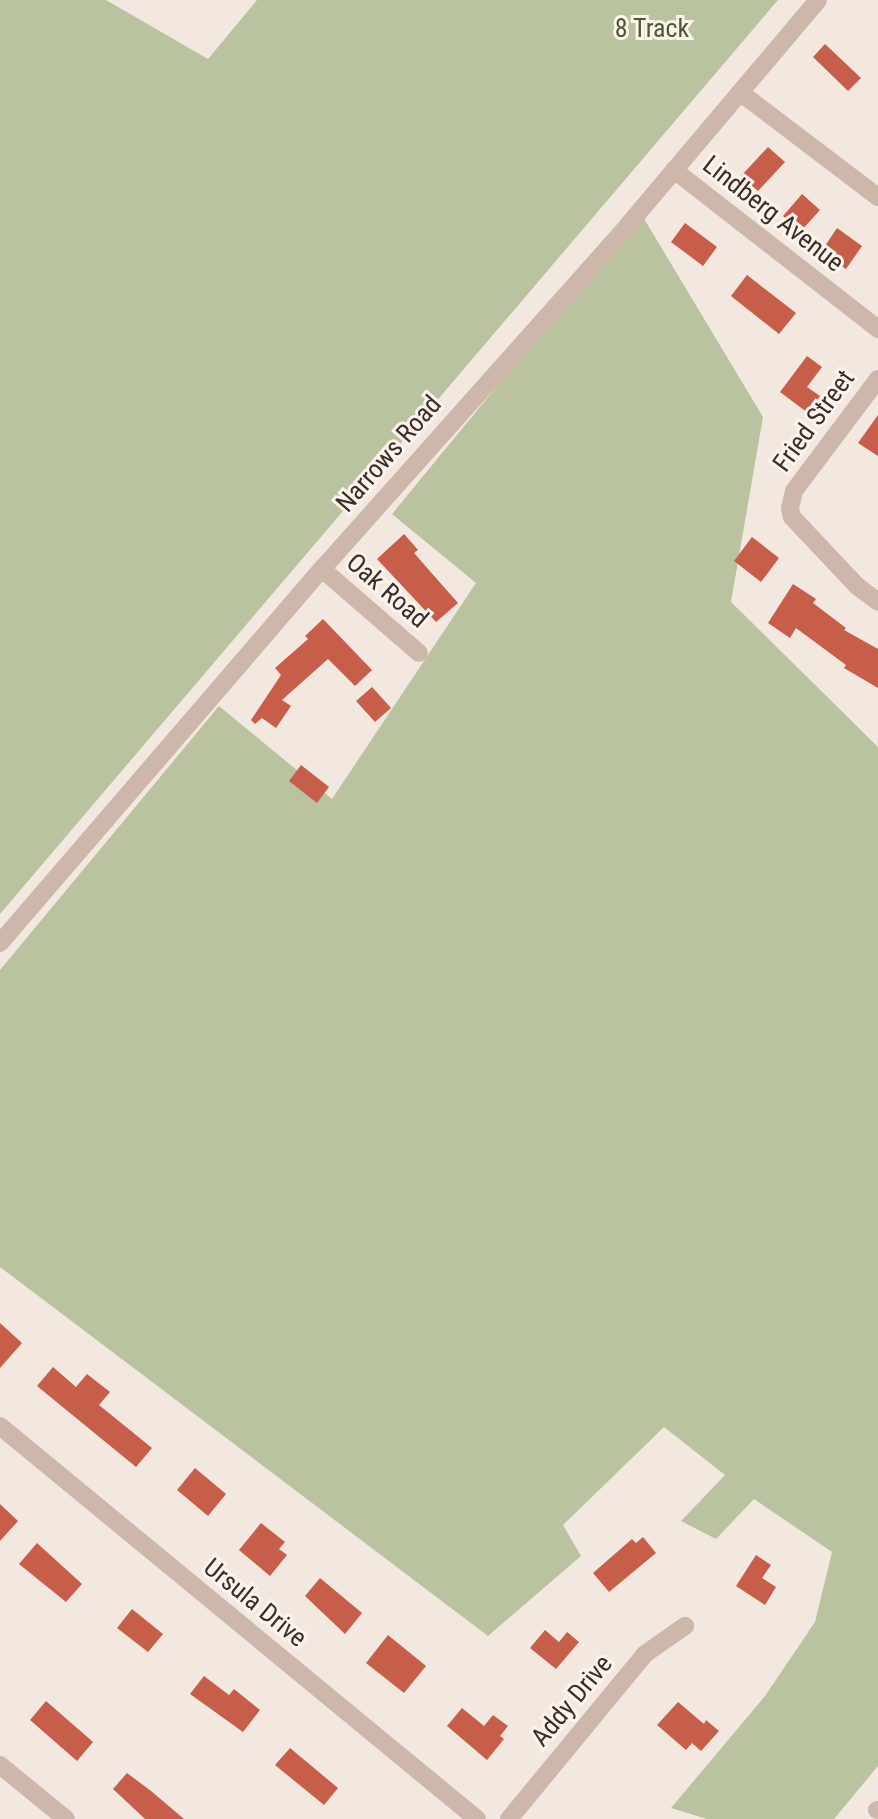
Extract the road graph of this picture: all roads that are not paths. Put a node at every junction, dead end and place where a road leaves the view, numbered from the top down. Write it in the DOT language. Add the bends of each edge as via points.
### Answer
graph roads {
  1 [pos="818,0"];
  2 [pos="741,93"];
  3 [pos="674,170"];
  4 [pos="878,197"];
  5 [pos="878,329"];
  6 [pos="878,379"];
  7 [pos="322,569"];
  8 [pos="878,602"];
  9 [pos="419,653"];
  10 [pos="0,943"];
  11 [pos="0,1426"];
  12 [pos="685,1626"];
  13 [pos="0,1765"];
  14 [pos="66,1819"];
  15 [pos="477,1819"];
  16 [pos="509,1819"];
  1 -- 2 [label="street, Narrows Road"];
  2 -- 3 [label="street, Narrows Road"];
  2 -- 4 [label="street"];
  3 -- 5 [label="street, Lindberg Avenue"];
  3 -- 7 [label="street, Narrows Road"];
  6 -- 8 [label="street, Fried Street" via="794,491 790,509 857,586"];
  7 -- 9 [label="street, Oak Road"];
  7 -- 10 [label="street, Narrows Road"];
  11 -- 15 [label="street, Ursula Drive"];
  12 -- 16 [label="street, Addy Drive" via="645,1654"];
  13 -- 14 [label="street"];
}
